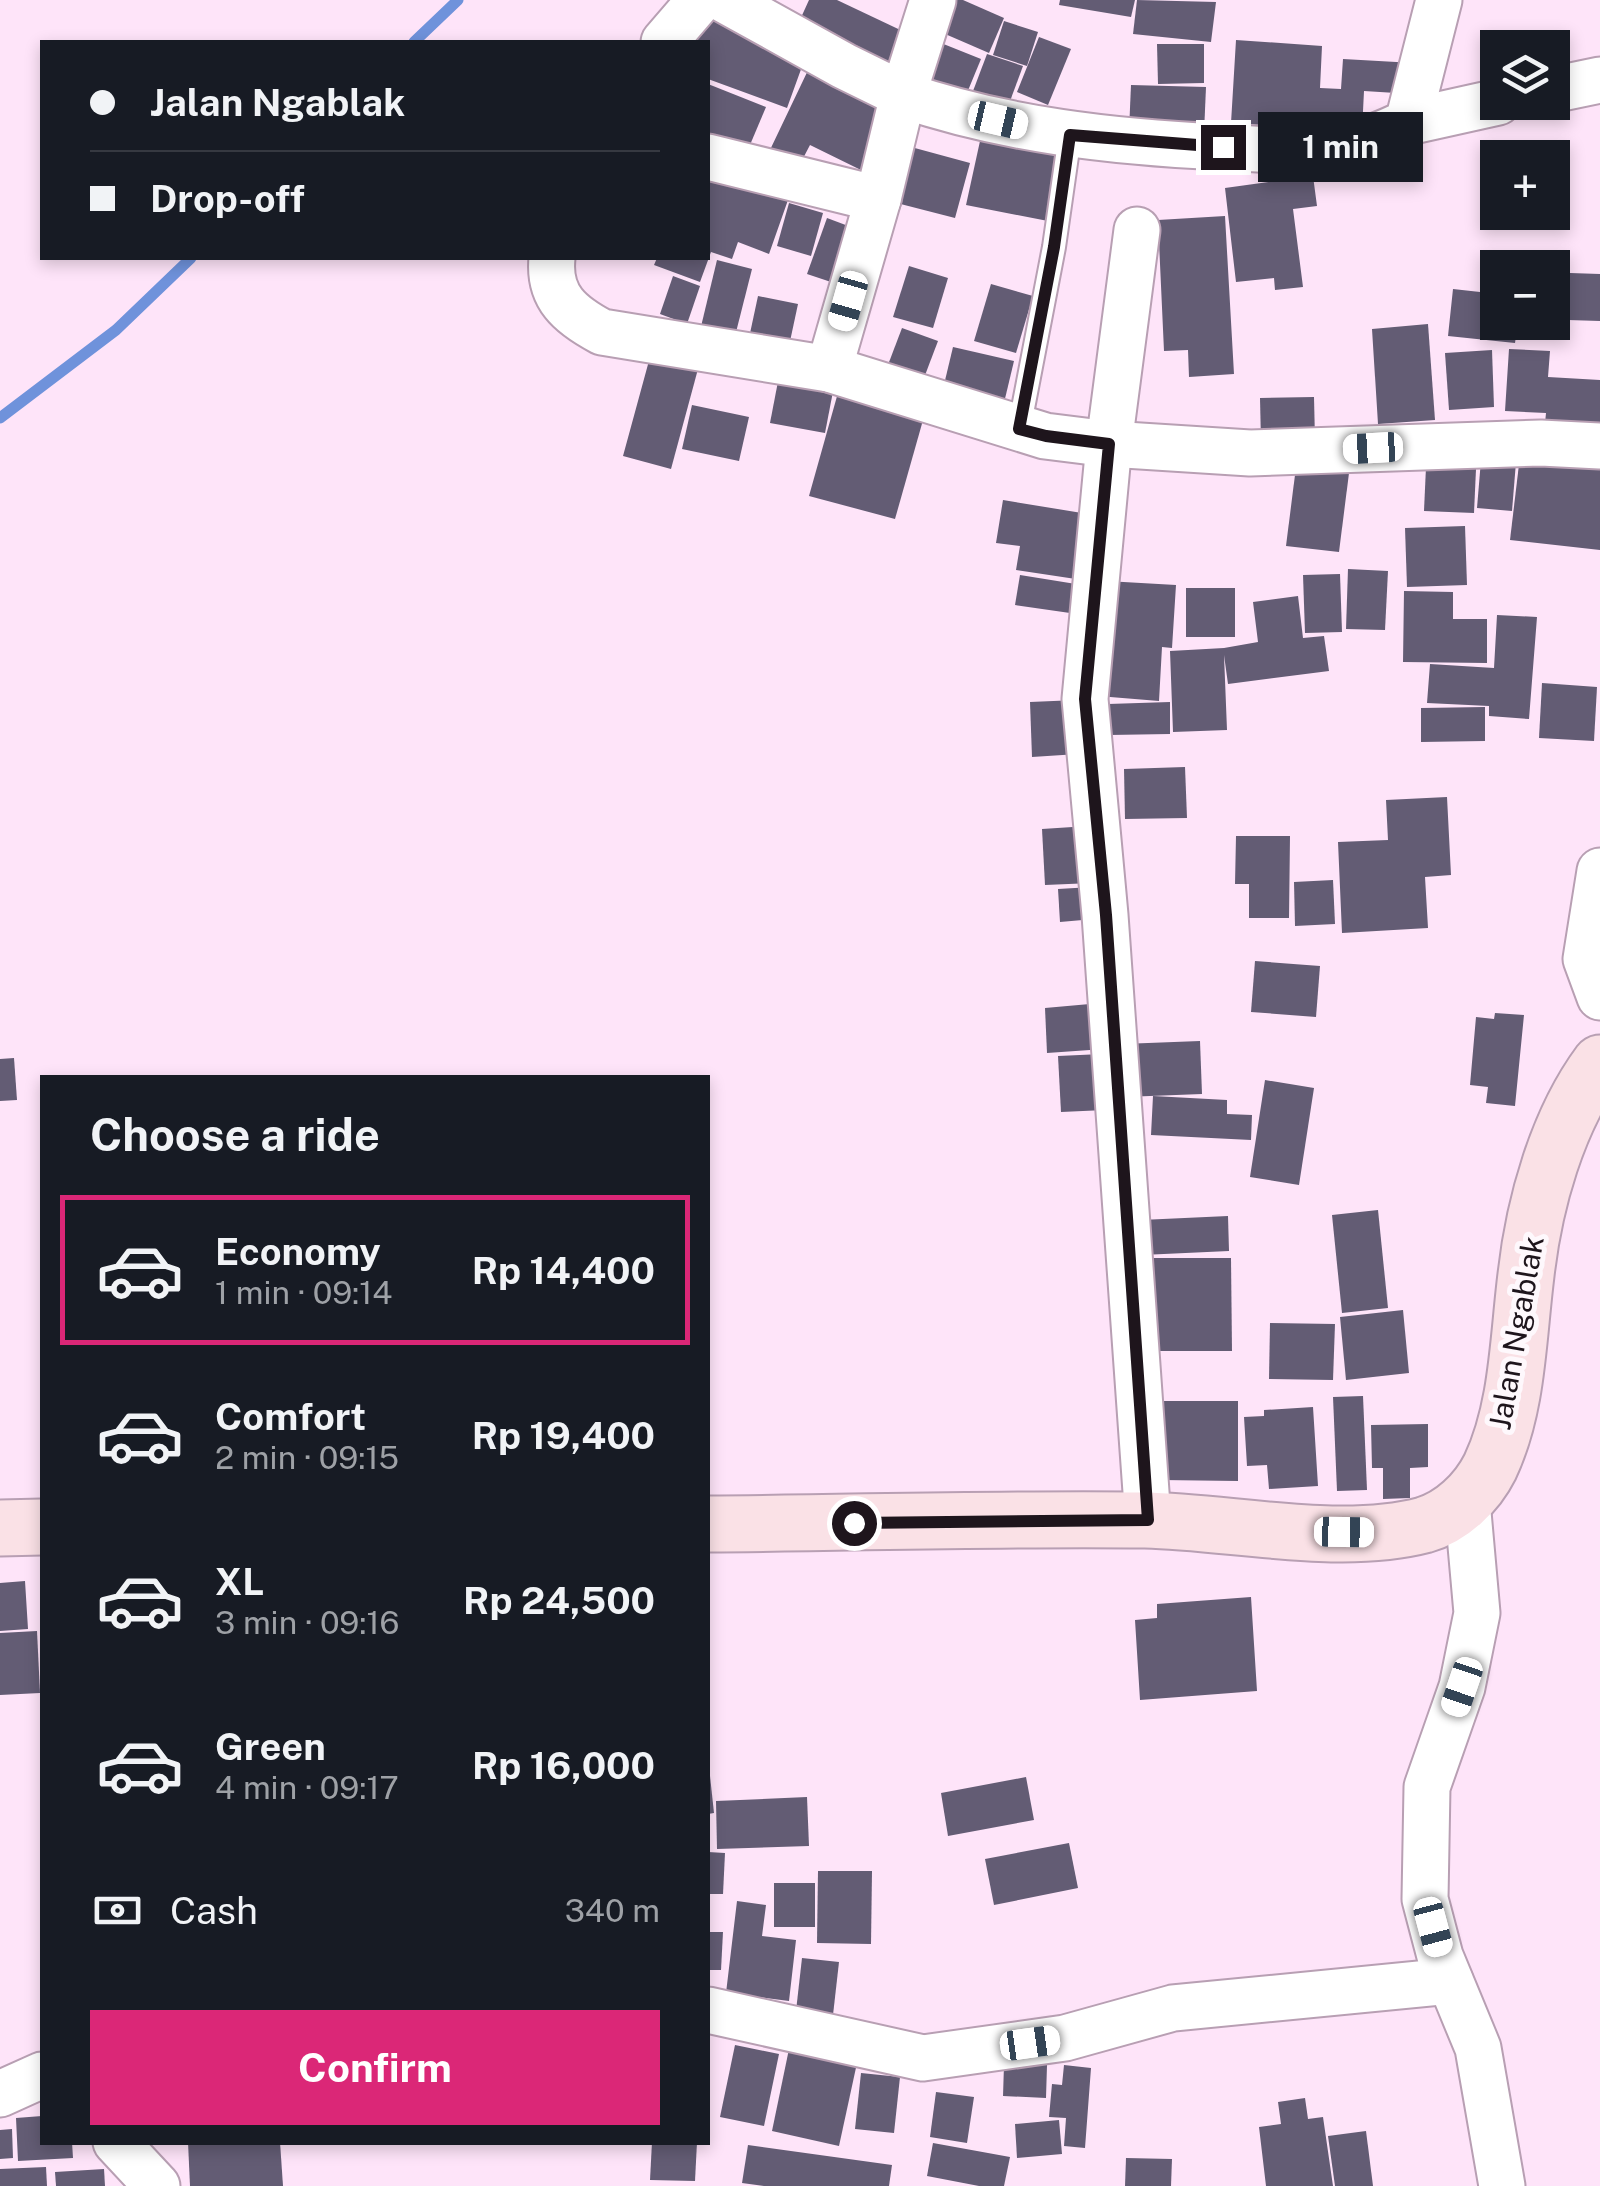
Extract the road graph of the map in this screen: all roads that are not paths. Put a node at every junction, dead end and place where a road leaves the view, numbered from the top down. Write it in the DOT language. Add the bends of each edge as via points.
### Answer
graph roads {
  1 [pos="700,0"];
  2 [pos="725,0"];
  3 [pos="933,0"];
  4 [pos="1440,0"];
  5 [pos="666,40"];
  6 [pos="1600,80"];
  7 [pos="1570,86"];
  8 [pos="903,95"];
  9 [pos="1480,106"];
  10 [pos="1408,122"];
  11 [pos="1070,135"];
  12 [pos="710,157"];
  13 [pos="878,199"];
  14 [pos="1137,230"];
  15 [pos="552,260"];
  16 [pos="828,369"];
  17 [pos="1019,429"];
  18 [pos="1109,444"];
  19 [pos="1600,446"];
  20 [pos="1600,872"];
  21 [pos="1600,997"];
  22 [pos="1600,1063"];
  23 [pos="1467,1500"];
  24 [pos="1148,1520"];
  25 [pos="710,1524"];
  26 [pos="0,1528"];
  27 [pos="40,1528"];
  28 [pos="1450,1981"];
  29 [pos="710,2010"];
  30 [pos="40,2076"];
  31 [pos="0,2094"];
  32 [pos="119,2145"];
  33 [pos="157,2186"];
  34 [pos="1502,2186"];
  1 -- 5 [label="street"];
  2 -- 8 [label="street"];
  3 -- 8 [label="street"];
  4 -- 10 [label="street"];
  6 -- 7 [label="street"];
  8 -- 11 [label="street"];
  8 -- 13 [label="street"];
  9 -- 10 [label="street"];
  10 -- 11 [label="street" via="1337,147 1286,150"];
  11 -- 17 [label="lane"];
  12 -- 13 [label="street"];
  13 -- 16 [label="street"];
  14 -- 18 [label="street"];
  15 -- 16 [label="street" via="559,302 602,332"];
  16 -- 17 [label="street"];
  17 -- 18 [label="street"];
  18 -- 19 [label="street" via="1250,453"];
  18 -- 24 [label="street" via="1085,709"];
  20 -- 21 [label="street" via="1586,959"];
  22 -- 23 [label="street, Jalan Ngablak" via="1561,1137 1543,1191 1507,1418 1490,1468"];
  23 -- 24 [label="street, Jalan Ngablak" via="1428,1524 1383,1532"];
  23 -- 28 [label="street" via="1477,1613 1462,1687 1427,1787 1425,1898"];
  24 -- 25 [label="street, Jalan Ngablak"];
  26 -- 27 [label="street"];
  28 -- 29 [label="street" via="1173,2008 1065,2038 923,2058"];
  28 -- 34 [label="street" via="1478,2048"];
  30 -- 31 [label="street"];
  32 -- 33 [label="street"];
}
